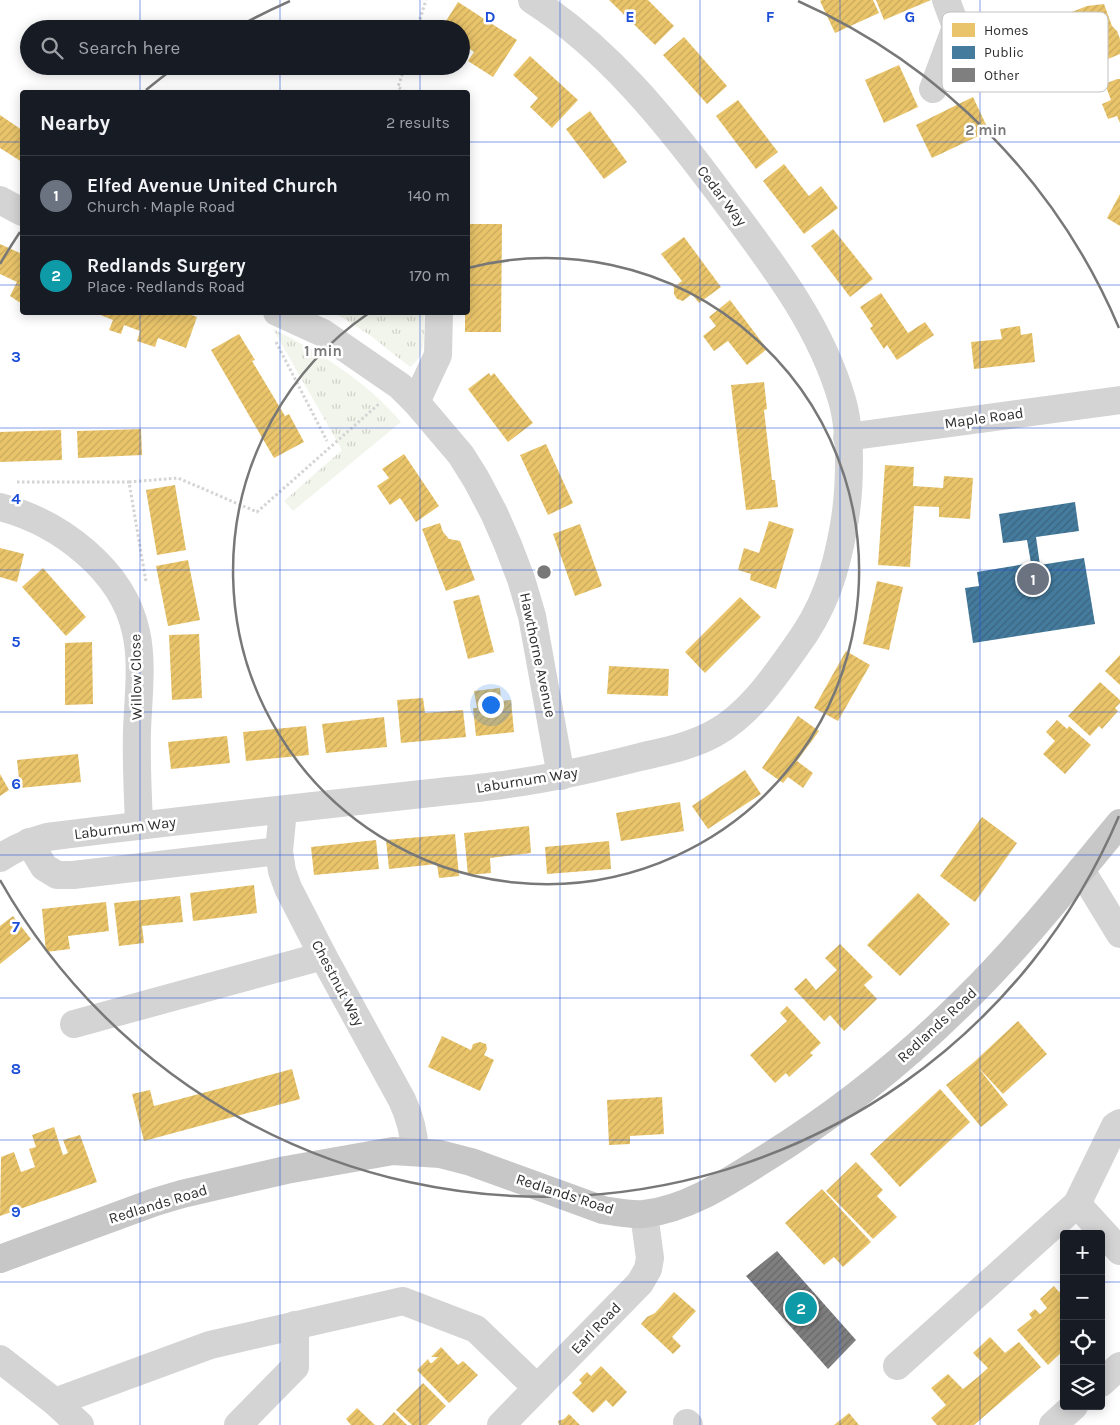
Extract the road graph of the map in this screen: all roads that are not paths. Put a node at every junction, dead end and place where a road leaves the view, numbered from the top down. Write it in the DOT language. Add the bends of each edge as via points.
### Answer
graph roads {
  1 [pos="532,0"];
  2 [pos="946,0"];
  3 [pos="950,12"];
  4 [pos="942,65"];
  5 [pos="933,89"];
  6 [pos="0,200"];
  7 [pos="20,211"];
  8 [pos="439,315"];
  9 [pos="275,325"];
  10 [pos="408,394"];
  11 [pos="1120,400"];
  12 [pos="847,436"];
  13 [pos="0,507"];
  14 [pos="561,776"];
  15 [pos="282,810"];
  16 [pos="1120,823"];
  17 [pos="139,826"];
  18 [pos="29,842"];
  19 [pos="279,851"];
  20 [pos="0,858"];
  21 [pos="1081,870"];
  22 [pos="1120,934"];
  23 [pos="323,956"];
  24 [pos="74,1024"];
  25 [pos="1120,1123"];
  26 [pos="415,1151"];
  27 [pos="1078,1204"];
  28 [pos="644,1214"];
  29 [pos="1120,1251"];
  30 [pos="0,1259"];
  31 [pos="295,1325"];
  32 [pos="0,1359"];
  33 [pos="897,1366"];
  34 [pos="1120,1366"];
  35 [pos="1105,1379"];
  36 [pos="537,1388"];
  37 [pos="55,1402"];
  38 [pos="1070,1410"];
  39 [pos="80,1425"];
  40 [pos="238,1425"];
  41 [pos="501,1425"];
  42 [pos="1053,1425"];
  1 -- 12 [label="street, Cedar Way" via="596,49 631,84 693,158 770,262 801,308 833,373 843,403"];
  2 -- 3 [label="street"];
  4 -- 5 [label="street"];
  6 -- 7 [label="street"];
  8 -- 10 [label="street" via="438,355"];
  9 -- 10 [label="street, Hawthorne Avenue" via="323,333"];
  10 -- 14 [label="street, Hawthorne Avenue" via="461,455 476,479 521,578 532,616"];
  11 -- 12 [label="street, Maple Road"];
  12 -- 14 [label="street, Laburnum Way" via="848,506 831,584 804,636 761,692 736,719 714,734 688,745"];
  13 -- 17 [label="street, Willow Close" via="40,521 75,544 125,599 136,633 138,653 136,753"];
  14 -- 15 [label="street, Laburnum Way"];
  15 -- 17 [label="street, Laburnum Way"];
  15 -- 19 [label="street, Chestnut Way"];
  16 -- 21 [label="main road, Redlands Road"];
  17 -- 18 [label="street, Laburnum Way"];
  18 -- 19 [label="street" via="44,867 57,875"];
  18 -- 20 [label="street, Laburnum Way"];
  19 -- 23 [label="street, Chestnut Way" via="288,888"];
  21 -- 22 [label="street"];
  21 -- 28 [label="main road, Redlands Road" via="966,999 890,1068 783,1148 719,1187"];
  23 -- 24 [label="street"];
  23 -- 26 [label="street, Chestnut Way" via="410,1116"];
  25 -- 27 [label="street" via="1115,1126"];
  26 -- 28 [label="main road, Redlands Road" via="471,1162 603,1210"];
  26 -- 30 [label="main road, Redlands Road" via="370,1154 182,1194"];
  27 -- 29 [label="street"];
  27 -- 33 [label="street"];
  28 -- 36 [label="street, Earl Road" via="650,1258 640,1283"];
  31 -- 36 [label="street" via="403,1301 476,1329"];
  31 -- 37 [label="street" via="210,1345"];
  31 -- 40 [label="street" via="295,1367"];
  32 -- 37 [label="street"];
  34 -- 35 [label="street"];
  36 -- 41 [label="street, Earl Road"];
  37 -- 39 [label="street"];
  38 -- 42 [label="street"];
}
